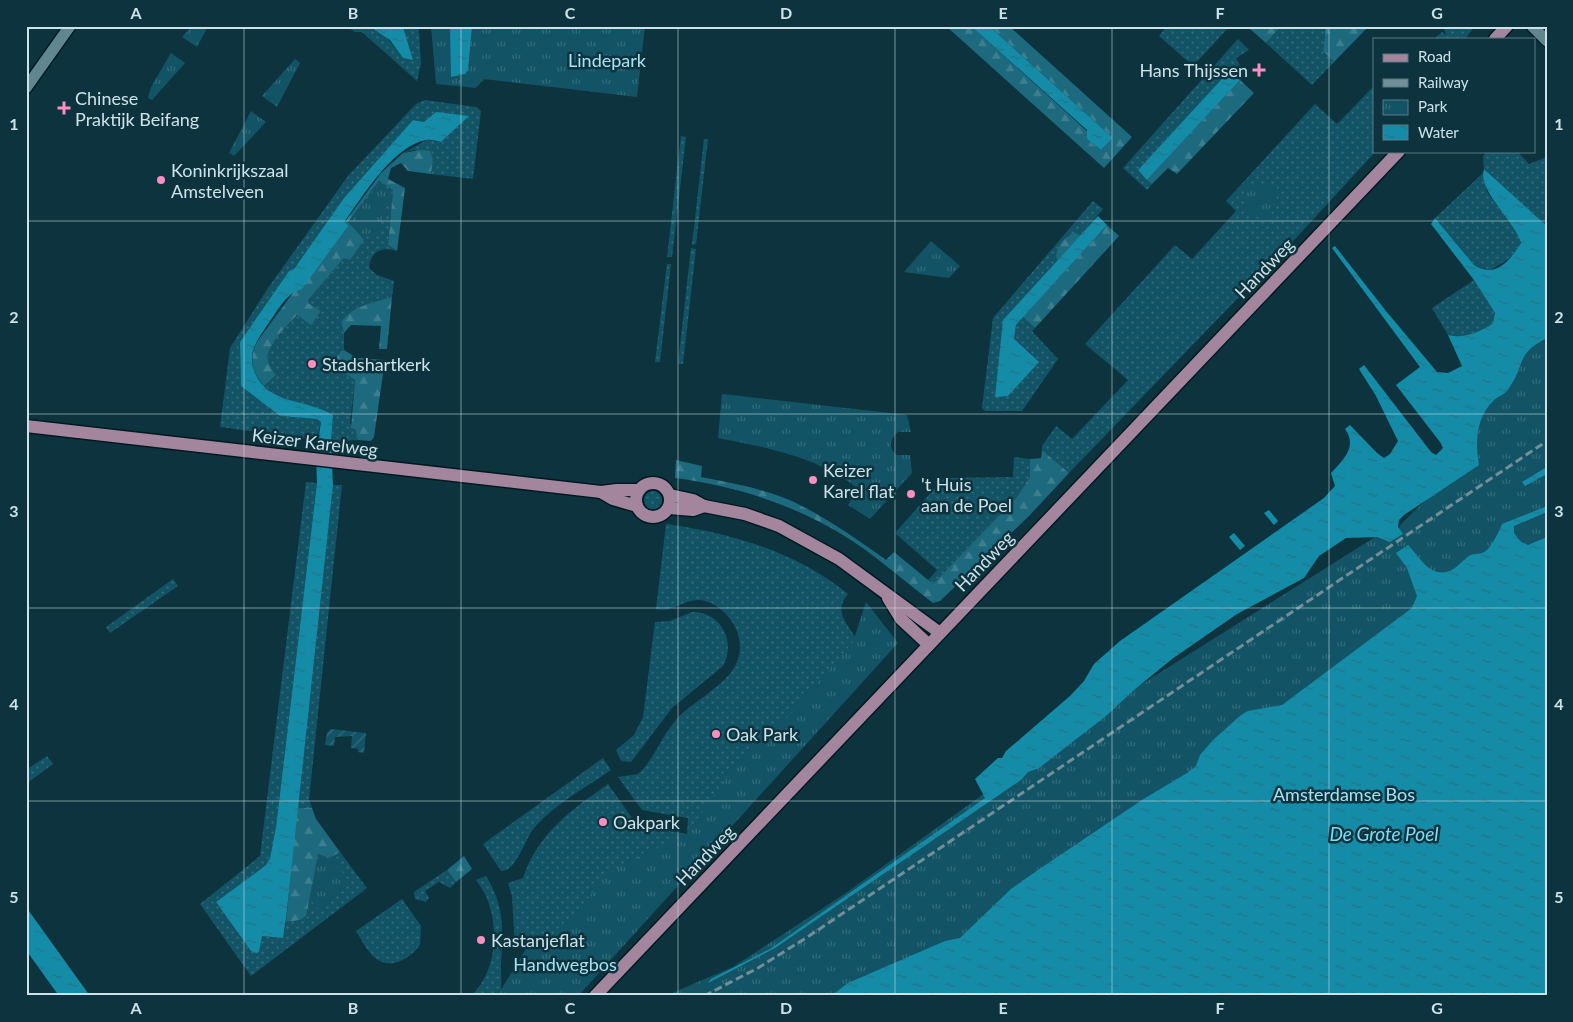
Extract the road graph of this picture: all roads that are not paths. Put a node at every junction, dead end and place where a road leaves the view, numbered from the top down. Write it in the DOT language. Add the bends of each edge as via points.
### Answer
graph roads {
  1 [pos="70,26"];
  2 [pos="1507,26"];
  3 [pos="1532,26"];
  4 [pos="1496,38"];
  5 [pos="1547,41"];
  6 [pos="26,88"];
  7 [pos="1398,152"];
  8 [pos="26,426"];
  9 [pos="639,490"];
  10 [pos="601,492"];
  11 [pos="670,495"];
  12 [pos="637,506"];
  13 [pos="704,506"];
  14 [pos="669,508"];
  15 [pos="885,594"];
  16 [pos="940,633"];
  17 [pos="929,645"];
  18 [pos="595,996"];
  1 -- 6 [label="street"];
  2 -- 4 [label="main road"];
  3 -- 5 [label="street"];
  7 -- 16 [label="main road, Handweg"];
  8 -- 10 [label="main road, Keizer Karelweg"];
  9 -- 10 [label="main road, Keizer Karelweg"];
  9 -- 11 [label="main road" via="657,483"];
  9 -- 12 [label="main road"];
  10 -- 12 [label="main road, Keizer Karelweg"];
  11 -- 13 [label="main road"];
  11 -- 14 [label="main road"];
  12 -- 14 [label="main road" via="644,515 652,518 663,515"];
  13 -- 14 [label="main road" via="693,510"];
  13 -- 15 [label="main road" via="745,514 779,526 839,559"];
  15 -- 16 [label="main road"];
  15 -- 17 [label="main road" via="901,619"];
  16 -- 17 [label="main road, Handweg"];
  17 -- 18 [label="main road, Handweg"];
}
